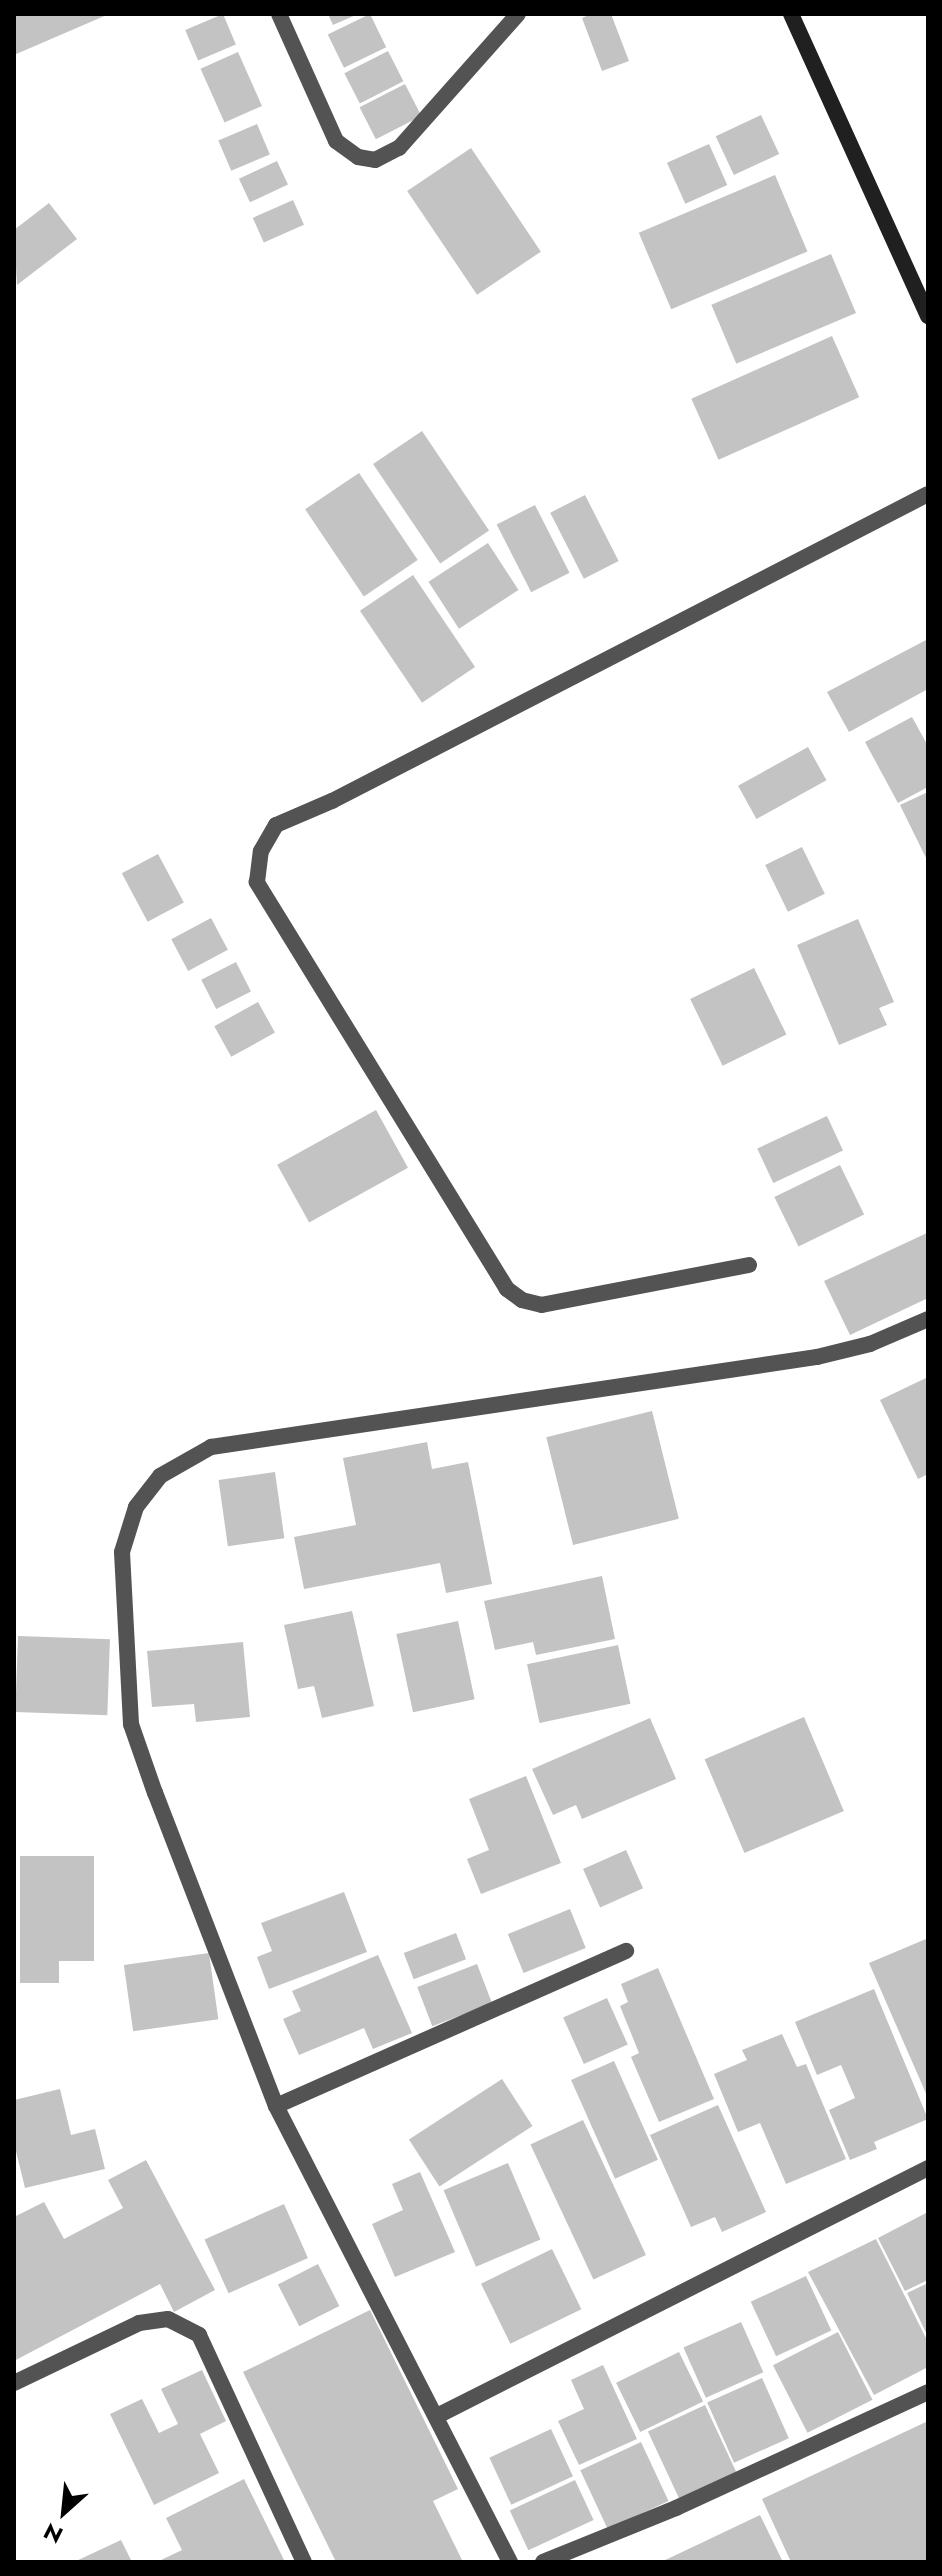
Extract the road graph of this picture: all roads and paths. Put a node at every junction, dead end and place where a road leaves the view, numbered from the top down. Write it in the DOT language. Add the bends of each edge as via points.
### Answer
graph roads {
  1 [pos="279,14"];
  2 [pos="518,14"];
  3 [pos="791,14"];
  4 [pos="928,316"];
  5 [pos="928,494"];
  6 [pos="749,1265"];
  7 [pos="928,1319"];
  8 [pos="626,1951"];
  9 [pos="276,2106"];
  10 [pos="928,2168"];
  11 [pos="14,2383"];
  12 [pos="928,2392"];
  13 [pos="437,2416"];
  14 [pos="304,2562"];
  15 [pos="510,2562"];
  16 [pos="543,2562"];
  1 -- 2 [label="street" via="336,141 358,157 375,160 399,148"];
  3 -- 4 [label="street"];
  5 -- 6 [label="street" via="346,794 276,825 261,851 257,882 507,1289 542,1305"];
  7 -- 9 [label="street" via="870,1344 817,1357 211,1447 160,1476 136,1507 122,1552 131,1724"];
  8 -- 9 [label="street"];
  9 -- 13 [label="street"];
  10 -- 13 [label="street"];
  11 -- 14 [label="street" via="139,2323 168,2319 199,2335"];
  12 -- 16 [label="street" via="676,2508"];
  13 -- 15 [label="street"];
}
